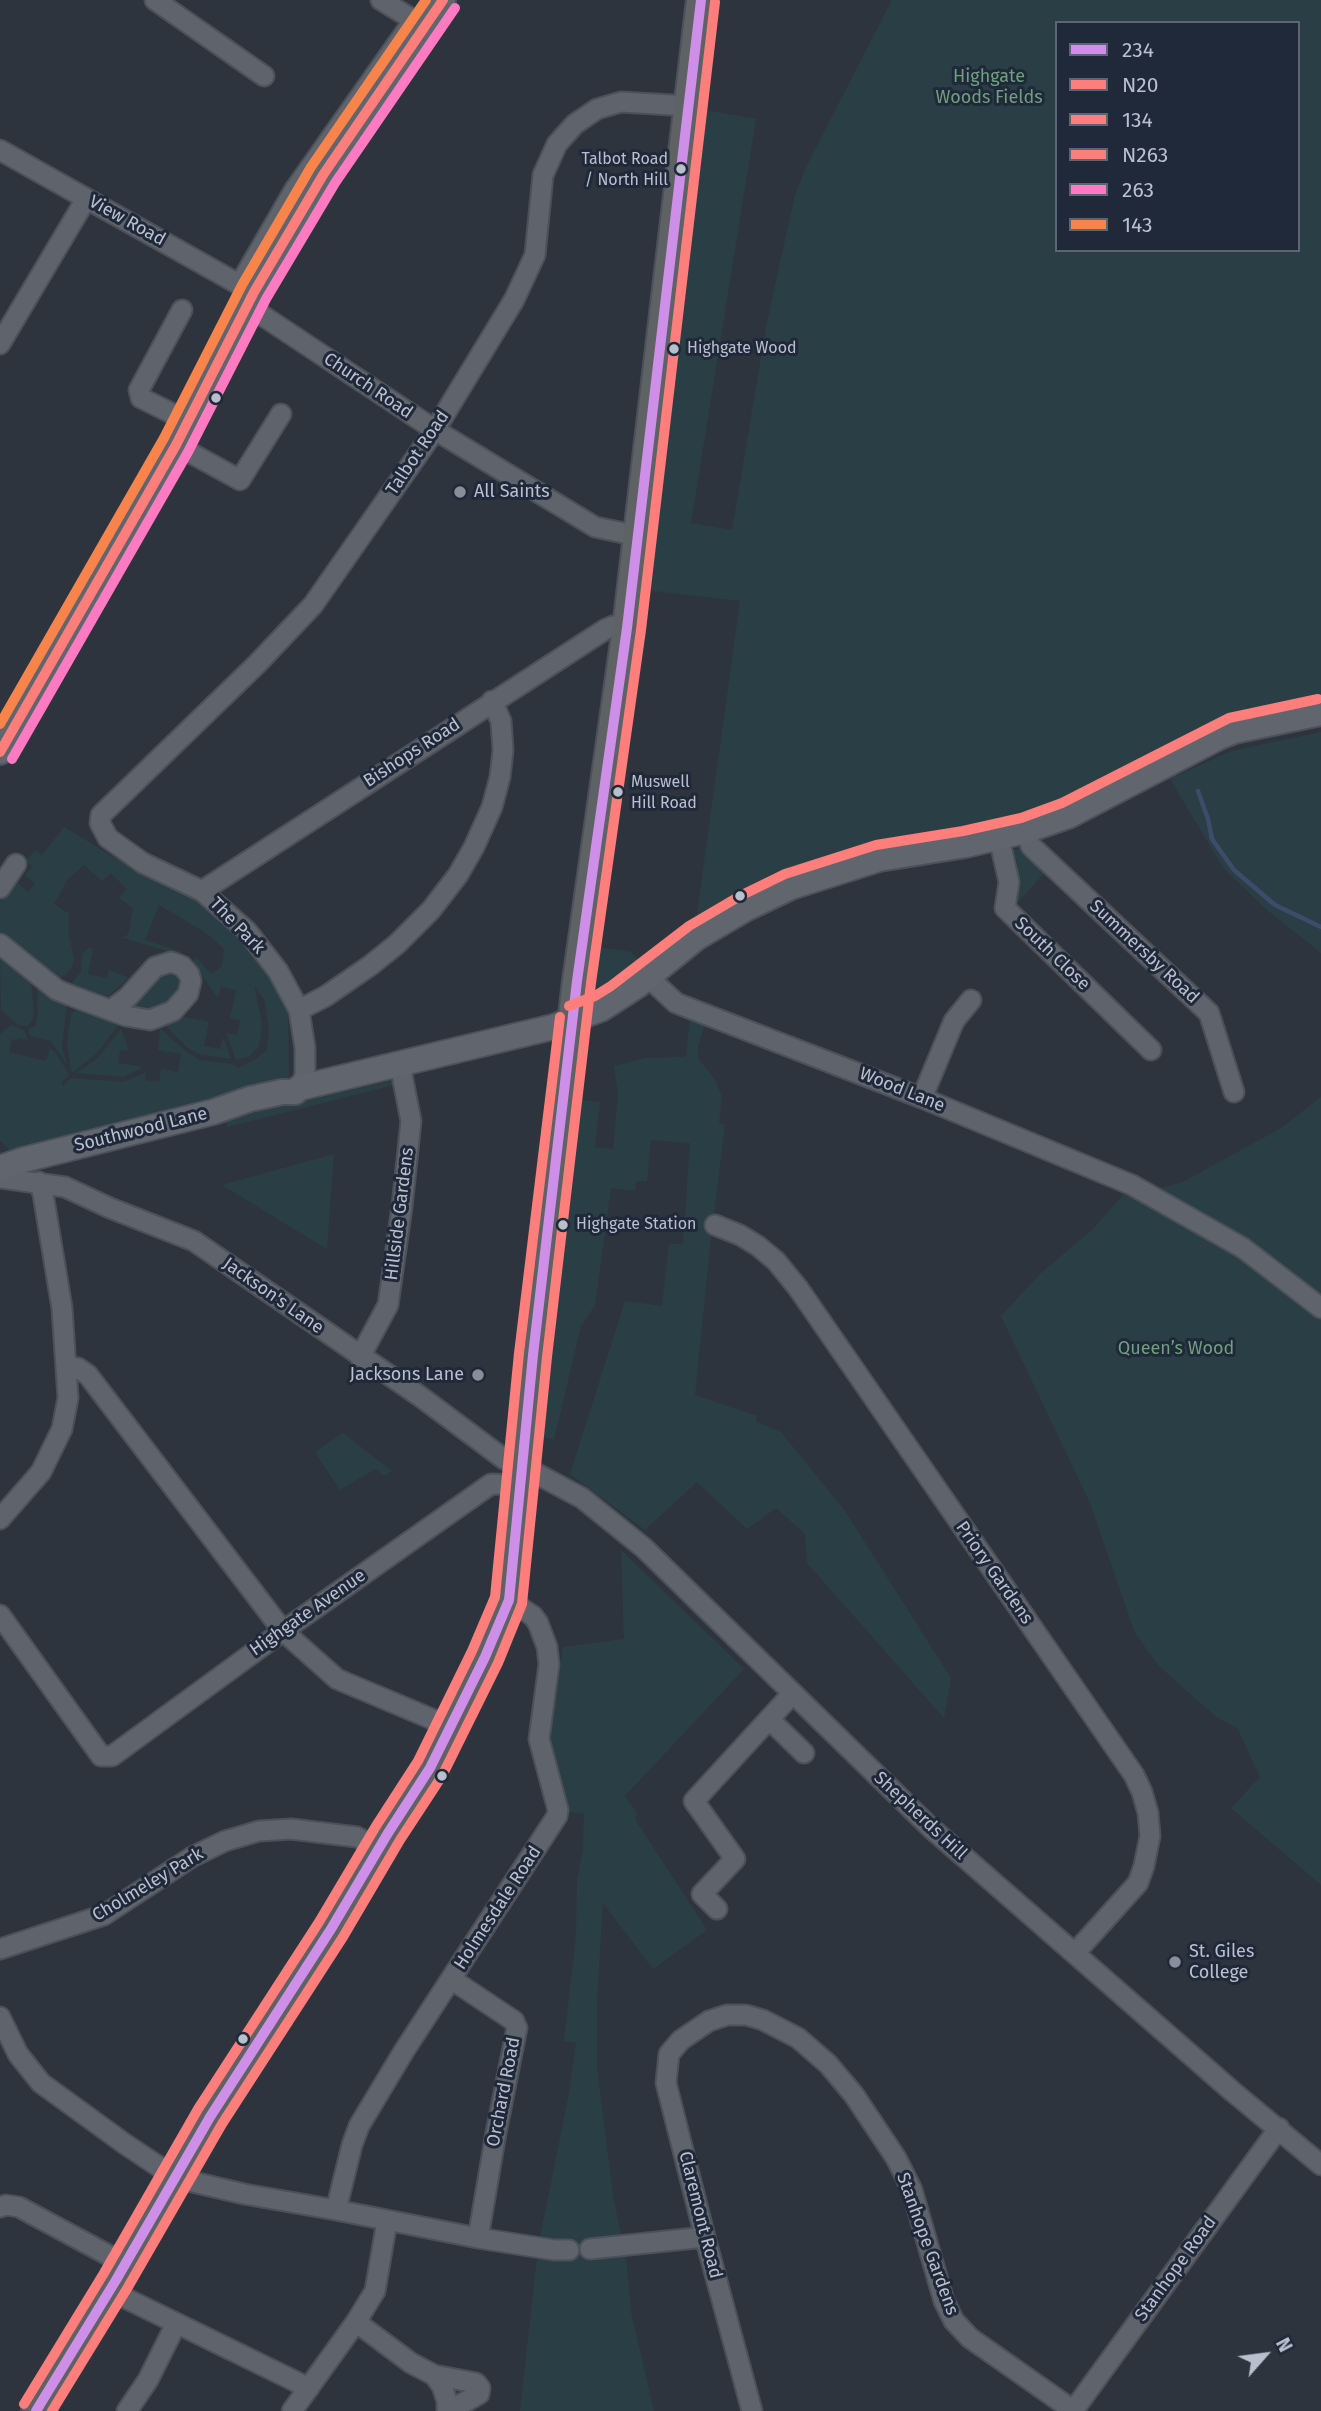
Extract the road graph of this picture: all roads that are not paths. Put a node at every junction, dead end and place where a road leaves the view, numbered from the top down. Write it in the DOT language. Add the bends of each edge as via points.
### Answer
graph roads {
  1 [pos="155,0"];
  2 [pos="381,0"];
  3 [pos="443,0"];
  4 [pos="701,0"];
  5 [pos="419,24"];
  6 [pos="264,76"];
  7 [pos="689,106"];
  8 [pos="0,150"];
  9 [pos="86,199"];
  10 [pos="248,294"];
  11 [pos="182,310"];
  12 [pos="0,345"];
  13 [pos="281,414"];
  14 [pos="187,421"];
  15 [pos="435,430"];
  16 [pos="176,445"];
  17 [pos="638,536"];
  18 [pos="627,628"];
  19 [pos="492,701"];
  20 [pos="1321,713"];
  21 [pos="1,750"];
  22 [pos="100,823"];
  23 [pos="1025,831"];
  24 [pos="999,838"];
  25 [pos="16,864"];
  26 [pos="0,888"];
  27 [pos="202,891"];
  28 [pos="0,944"];
  29 [pos="648,977"];
  30 [pos="971,1000"];
  31 [pos="111,1010"];
  32 [pos="299,1010"];
  33 [pos="574,1019"];
  34 [pos="1151,1050"];
  35 [pos="400,1065"];
  36 [pos="290,1090"];
  37 [pos="1234,1092"];
  38 [pos="922,1098"];
  39 [pos="0,1168"];
  40 [pos="0,1178"];
  41 [pos="39,1182"];
  42 [pos="715,1224"];
  43 [pos="1321,1308"];
  44 [pos="360,1357"];
  45 [pos="67,1366"];
  46 [pos="521,1476"];
  47 [pos="0,1519"];
  48 [pos="509,1600"];
  49 [pos="0,1615"];
  50 [pos="283,1630"];
  51 [pos="792,1694"];
  52 [pos="769,1719"];
  53 [pos="451,1727"];
  54 [pos="804,1753"];
  55 [pos="379,1849"];
  56 [pos="717,1909"];
  57 [pos="0,1949"];
  58 [pos="1075,1952"];
  59 [pos="451,1979"];
  60 [pos="0,2017"];
  61 [pos="696,2029"];
  62 [pos="1279,2128"];
  63 [pos="1321,2165"];
  64 [pos="176,2178"];
  65 [pos="0,2207"];
  66 [pos="336,2210"];
  67 [pos="387,2221"];
  68 [pos="705,2237"];
  69 [pos="478,2238"];
  70 [pos="590,2249"];
  71 [pos="569,2250"];
  72 [pos="125,2264"];
  73 [pos="128,2300"];
  74 [pos="356,2322"];
  75 [pos="176,2324"];
  76 [pos="434,2375"];
  77 [pos="309,2388"];
  78 [pos="1078,2409"];
  79 [pos="36,2411"];
  80 [pos="127,2411"];
  81 [pos="292,2411"];
  82 [pos="448,2411"];
  83 [pos="752,2411"];
  1 -- 6 [label="street"];
  2 -- 5 [label="street"];
  3 -- 5 [label="main road"];
  4 -- 7 [label="highway"];
  5 -- 10 [label="main road"];
  7 -- 15 [label="street, Talbot Road" via="621,102 597,109 557,144 543,175 535,255 514,300"];
  7 -- 17 [label="highway"];
  8 -- 9 [label="street, View Road"];
  9 -- 10 [label="street, View Road"];
  9 -- 12 [label="street"];
  10 -- 14 [label="main road"];
  10 -- 15 [label="street, Church Road"];
  11 -- 14 [label="street" via="139,390 141,398"];
  13 -- 16 [label="street" via="240,480"];
  14 -- 16 [label="main road"];
  15 -- 17 [label="street, Church Road" via="595,527"];
  15 -- 22 [label="street, Talbot Road" via="313,605 110,804"];
  16 -- 21 [label="main road"];
  17 -- 18 [label="highway"];
  18 -- 19 [label="street, Bishops Road" via="606,629"];
  18 -- 33 [label="highway"];
  19 -- 27 [label="street, Bishops Road"];
  19 -- 32 [label="street" via="501,721 500,777 492,807 458,875 397,944"];
  20 -- 23 [label="main road" via="1217,738 1068,816"];
  22 -- 27 [label="street, The Park" via="108,838 144,863"];
  23 -- 24 [label="main road"];
  23 -- 37 [label="street, Summersby Road" via="1031,846 1209,1013"];
  24 -- 29 [label="main road" via="879,859 791,887 696,938"];
  24 -- 34 [label="street, South Close" via="1009,882 1004,908"];
  25 -- 26 [label="street"];
  27 -- 32 [label="street, The Park" via="262,949"];
  28 -- 31 [label="street" via="57,990"];
  29 -- 33 [label="main road" via="601,1009"];
  29 -- 38 [label="street, Wood Lane" via="676,1003"];
  30 -- 38 [label="street" via="954,1021"];
  32 -- 36 [label="street, The Park" via="306,1076"];
  33 -- 35 [label="main road, Southwood Lane"];
  33 -- 46 [label="highway"];
  35 -- 36 [label="main road, Southwood Lane"];
  35 -- 44 [label="street, Hillside Gardens" via="411,1121 402,1208 388,1305"];
  36 -- 39 [label="main road, Southwood Lane"];
  38 -- 43 [label="street, Wood Lane" via="1132,1185 1243,1248"];
  40 -- 41 [label="street, Jackson's Lane"];
  41 -- 44 [label="street, Jackson's Lane" via="65,1187 194,1241"];
  41 -- 45 [label="street" via="54,1255"];
  42 -- 58 [label="street, Priory Gardens" via="758,1246 798,1288 1138,1784 1150,1836 1138,1883"];
  44 -- 46 [label="street, Jackson's Lane" via="421,1397"];
  45 -- 47 [label="street" via="68,1398 55,1447 41,1472"];
  45 -- 50 [label="street" via="88,1375"];
  46 -- 48 [label="highway"];
  46 -- 50 [label="street, Highgate Avenue" via="491,1484"];
  46 -- 51 [label="street, Shepherds Hill" via="582,1498 633,1538"];
  48 -- 53 [label="highway"];
  48 -- 59 [label="street, Holmesdale Road" via="538,1622 547,1647 539,1739 558,1816"];
  49 -- 50 [label="street, Highgate Avenue" via="101,1756 111,1756"];
  50 -- 53 [label="street" via="337,1679"];
  51 -- 52 [label="street"];
  51 -- 58 [label="street, Shepherds Hill" via="931,1828"];
  52 -- 54 [label="street"];
  52 -- 56 [label="street" via="694,1801 735,1859 702,1894"];
  53 -- 55 [label="highway"];
  55 -- 57 [label="street, Cholmeley Park" via="357,1838 291,1829 259,1832 192,1857 104,1915"];
  55 -- 64 [label="highway"];
  58 -- 62 [label="street, Shepherds Hill"];
  59 -- 66 [label="street, Holmesdale Road" via="359,2126"];
  59 -- 69 [label="street, Orchard Road" via="514,2021 517,2028"];
  60 -- 64 [label="street" via="18,2054 41,2083"];
  61 -- 68 [label="street, Claremont Road" via="669,2054 666,2082"];
  61 -- 78 [label="street, Stanhope Gardens" via="727,2015 746,2015 798,2038 828,2064 854,2095 912,2190 954,2321 970,2338"];
  62 -- 63 [label="street, Shepherds Hill"];
  62 -- 78 [label="street, Stanhope Road"];
  64 -- 66 [label="street"];
  64 -- 72 [label="highway"];
  65 -- 72 [label="street" via="19,2207"];
  66 -- 67 [label="street"];
  67 -- 69 [label="street"];
  67 -- 74 [label="street" via="374,2291"];
  68 -- 70 [label="street"];
  68 -- 83 [label="street, Claremont Road"];
  69 -- 71 [label="street"];
  72 -- 79 [label="highway"];
  73 -- 75 [label="street"];
  74 -- 76 [label="street"];
  74 -- 77 [label="street"];
  75 -- 77 [label="street"];
  75 -- 80 [label="street"];
  76 -- 82 [label="street"];
  76 -- 82 [label="street" via="481,2388 479,2394"];
  77 -- 81 [label="street"];
}
